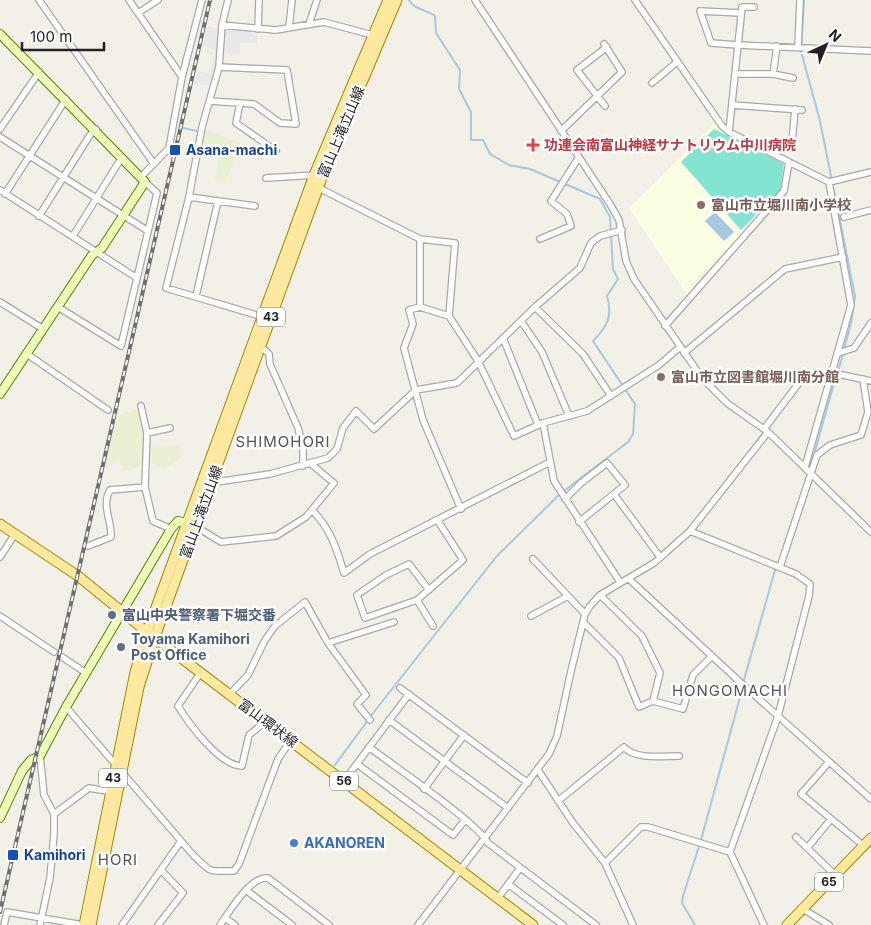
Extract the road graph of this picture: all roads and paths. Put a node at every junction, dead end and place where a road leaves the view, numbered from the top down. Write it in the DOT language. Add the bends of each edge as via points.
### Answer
graph roads {
  1 [pos="39,0"];
  2 [pos="129,0"];
  3 [pos="158,0"];
  4 [pos="202,0"];
  5 [pos="228,0"];
  6 [pos="259,0"];
  7 [pos="292,0"];
  8 [pos="317,0"];
  9 [pos="388,0"];
  10 [pos="397,0"];
  11 [pos="475,0"];
  12 [pos="800,0"];
  13 [pos="638,1"];
  14 [pos="754,7"];
  15 [pos="138,13"];
  16 [pos="741,14"];
  17 [pos="309,24"];
  18 [pos="222,25"];
  19 [pos="289,27"];
  20 [pos="258,29"];
  21 [pos="0,34"];
  22 [pos="377,37"];
  23 [pos="738,45"];
  24 [pos="777,46"];
  25 [pos="798,47"];
  26 [pos="871,51"];
  27 [pos="677,62"];
  28 [pos="219,67"];
  29 [pos="39,72"];
  30 [pos="735,74"];
  31 [pos="773,74"];
  32 [pos="182,77"];
  33 [pos="793,78"];
  34 [pos="652,83"];
  35 [pos="597,95"];
  36 [pos="66,99"];
  37 [pos="210,101"];
  38 [pos="240,103"];
  39 [pos="732,105"];
  40 [pos="605,106"];
  41 [pos="0,128"];
  42 [pos="96,129"];
  43 [pos="561,131"];
  44 [pos="729,132"];
  45 [pos="0,137"];
  46 [pos="751,143"];
  47 [pos="276,151"];
  48 [pos="30,156"];
  49 [pos="122,157"];
  50 [pos="578,157"];
  51 [pos="789,162"];
  52 [pos="154,164"];
  53 [pos="871,172"];
  54 [pos="63,177"];
  55 [pos="266,178"];
  56 [pos="143,179"];
  57 [pos="317,180"];
  58 [pos="829,182"];
  59 [pos="3,192"];
  60 [pos="189,197"];
  61 [pos="96,198"];
  62 [pos="218,201"];
  63 [pos="255,206"];
  64 [pos="871,210"];
  65 [pos="123,215"];
  66 [pos="39,216"];
  67 [pos="844,217"];
  68 [pos="622,230"];
  69 [pos="148,231"];
  70 [pos="73,236"];
  71 [pos="540,239"];
  72 [pos="420,240"];
  73 [pos="97,253"];
  74 [pos="843,257"];
  75 [pos="137,278"];
  76 [pos="196,296"];
  77 [pos="0,302"];
  78 [pos="535,306"];
  79 [pos="58,307"];
  80 [pos="420,307"];
  81 [pos="449,316"];
  82 [pos="266,318"];
  83 [pos="521,321"];
  84 [pos="871,323"];
  85 [pos="665,326"];
  86 [pos="43,329"];
  87 [pos="255,338"];
  88 [pos="503,338"];
  89 [pos="261,347"];
  90 [pos="680,347"];
  91 [pos="684,352"];
  92 [pos="27,354"];
  93 [pos="838,354"];
  94 [pos="478,361"];
  95 [pos="833,373"];
  96 [pos="802,379"];
  97 [pos="863,380"];
  98 [pos="871,381"];
  99 [pos="416,390"];
  100 [pos="0,394"];
  101 [pos="611,396"];
  102 [pos="140,406"];
  103 [pos="108,410"];
  104 [pos="569,416"];
  105 [pos="541,424"];
  106 [pos="170,428"];
  107 [pos="766,431"];
  108 [pos="147,433"];
  109 [pos="550,462"];
  110 [pos="311,464"];
  111 [pos="303,466"];
  112 [pos="805,467"];
  113 [pos="812,473"];
  114 [pos="202,483"];
  115 [pos="212,483"];
  116 [pos="145,487"];
  117 [pos="614,494"];
  118 [pos="565,499"];
  119 [pos="461,509"];
  120 [pos="312,510"];
  121 [pos="438,521"];
  122 [pos="579,522"];
  123 [pos="0,524"];
  124 [pos="191,524"];
  125 [pos="171,529"];
  126 [pos="690,531"];
  127 [pos="871,532"];
  128 [pos="15,534"];
  129 [pos="88,546"];
  130 [pos="0,557"];
  131 [pos="660,557"];
  132 [pos="533,558"];
  133 [pos="780,567"];
  134 [pos="629,579"];
  135 [pos="620,582"];
  136 [pos="429,590"];
  137 [pos="600,595"];
  138 [pos="568,596"];
  139 [pos="417,600"];
  140 [pos="123,613"];
  141 [pos="585,614"];
  142 [pos="0,616"];
  143 [pos="531,616"];
  144 [pos="394,622"];
  145 [pos="584,623"];
  146 [pos="433,626"];
  147 [pos="151,635"];
  148 [pos="328,643"];
  149 [pos="54,652"];
  150 [pos="62,656"];
  151 [pos="712,656"];
  152 [pos="201,672"];
  153 [pos="86,673"];
  154 [pos="400,688"];
  155 [pos="408,694"];
  156 [pos="229,695"];
  157 [pos="653,701"];
  158 [pos="66,707"];
  159 [pos="778,716"];
  160 [pos="370,720"];
  161 [pos="389,720"];
  162 [pos="266,721"];
  163 [pos="464,735"];
  164 [pos="291,740"];
  165 [pos="369,747"];
  166 [pos="40,756"];
  167 [pos="679,756"];
  168 [pos="445,761"];
  169 [pos="829,762"];
  170 [pos="357,764"];
  171 [pos="119,766"];
  172 [pos="538,770"];
  173 [pos="344,781"];
  174 [pos="528,783"];
  175 [pos="424,789"];
  176 [pos="113,793"];
  177 [pos="871,799"];
  178 [pos="558,801"];
  179 [pos="508,808"];
  180 [pos="54,814"];
  181 [pos="0,818"];
  182 [pos="831,819"];
  183 [pos="464,820"];
  184 [pos="484,836"];
  185 [pos="796,837"];
  186 [pos="871,838"];
  187 [pos="181,841"];
  188 [pos="864,846"];
  189 [pos="808,847"];
  190 [pos="730,852"];
  191 [pos="605,863"];
  192 [pos="520,868"];
  193 [pos="161,870"];
  194 [pos="461,870"];
  195 [pos="835,876"];
  196 [pos="508,884"];
  197 [pos="246,890"];
  198 [pos="498,898"];
  199 [pos="803,909"];
  200 [pos="42,917"];
  201 [pos="225,918"];
  202 [pos="322,923"];
  203 [pos="4,925"];
  204 [pos="40,925"];
  205 [pos="84,925"];
  206 [pos="91,925"];
  207 [pos="122,925"];
  208 [pos="158,925"];
  209 [pos="220,925"];
  210 [pos="235,925"];
  211 [pos="292,925"];
  212 [pos="329,925"];
  213 [pos="418,925"];
  214 [pos="533,925"];
  215 [pos="562,925"];
  216 [pos="596,925"];
  217 [pos="633,925"];
  218 [pos="764,925"];
  219 [pos="787,925"];
  220 [pos="829,925"];
  1 -- 52 [label="street"];
  2 -- 15 [label="street"];
  3 -- 15 [label="street"];
  4 -- 32 [label="street"];
  5 -- 18 [label="street"];
  6 -- 20 [label="street"];
  7 -- 19 [label="street"];
  8 -- 17 [label="street"];
  9 -- 22 [label="main road, 富山上滝立山線 / 43"];
  10 -- 22 [label="main road, 富山上滝立山線 / 43"];
  11 -- 43 [label="street"];
  12 -- 25 [label="street"];
  13 -- 27 [label="street"];
  14 -- 16 [label="street" via="742,7"];
  15 -- 32 [label="street"];
  16 -- 23 [label="street"];
  16 -- 23 [label="street" via="700,11 711,43"];
  17 -- 19 [label="street"];
  17 -- 22 [label="street" via="324,22"];
  18 -- 20 [label="street"];
  18 -- 28 [label="street"];
  19 -- 20 [label="street"];
  21 -- 29 [label="street"];
  22 -- 57 [label="main road, 富山上滝立山線 / 43"];
  23 -- 24 [label="street"];
  23 -- 30 [label="street"];
  24 -- 25 [label="street"];
  24 -- 31 [label="street"];
  25 -- 26 [label="street"];
  27 -- 34 [label="street"];
  27 -- 44 [label="street"];
  28 -- 37 [label="street"];
  28 -- 38 [label="street" via="287,70 296,124 280,123 254,104"];
  29 -- 36 [label="street"];
  29 -- 41 [label="street"];
  30 -- 31 [label="street"];
  30 -- 39 [label="street"];
  31 -- 33 [label="street"];
  32 -- 52 [label="street" via="169,148"];
  35 -- 35 [label="street" via="622,72 606,46 577,70"];
  35 -- 40 [label="street"];
  35 -- 43 [label="street"];
  36 -- 42 [label="street"];
  36 -- 48 [label="street"];
  37 -- 38 [label="street"];
  37 -- 60 [label="street"];
  38 -- 47 [label="street" via="236,123"];
  39 -- 44 [label="street"];
  39 -- 46 [label="street" via="798,109 792,143"];
  42 -- 49 [label="street"];
  42 -- 54 [label="street"];
  43 -- 50 [label="street"];
  44 -- 46 [label="street"];
  45 -- 48 [label="street"];
  46 -- 51 [label="street"];
  48 -- 54 [label="street"];
  48 -- 59 [label="street"];
  49 -- 56 [label="street"];
  49 -- 61 [label="street"];
  50 -- 68 [label="street" via="610,204"];
  50 -- 71 [label="street" via="551,202 567,214 571,226"];
  51 -- 58 [label="street"];
  51 -- 85 [label="street" via="784,191"];
  52 -- 56 [label="street"];
  53 -- 58 [label="street"];
  54 -- 61 [label="street"];
  54 -- 66 [label="street"];
  55 -- 57 [label="street"];
  56 -- 65 [label="street"];
  56 -- 69 [label="street" via="157,193"];
  57 -- 72 [label="street"];
  57 -- 82 [label="main road, 富山上滝立山線 / 43"];
  58 -- 74 [label="street"];
  59 -- 66 [label="street"];
  60 -- 62 [label="street"];
  60 -- 76 [label="street" via="166,288"];
  61 -- 65 [label="street"];
  61 -- 70 [label="street"];
  62 -- 63 [label="street"];
  62 -- 76 [label="street"];
  64 -- 67 [label="street"];
  65 -- 69 [label="street"];
  65 -- 73 [label="street"];
  66 -- 70 [label="street"];
  68 -- 78 [label="street" via="596,239 580,268"];
  68 -- 85 [label="street" via="626,261 634,279"];
  69 -- 75 [label="street"];
  70 -- 73 [label="street"];
  72 -- 80 [label="street"];
  72 -- 81 [label="street" via="455,243"];
  73 -- 75 [label="street"];
  73 -- 79 [label="street" via="92,255"];
  74 -- 91 [label="street" via="785,269"];
  74 -- 93 [label="street" via="851,305"];
  75 -- 79 [label="street" via="121,346"];
  76 -- 82 [label="street"];
  77 -- 86 [label="street"];
  78 -- 83 [label="street"];
  78 -- 101 [label="street" via="583,354"];
  79 -- 86 [label="street"];
  80 -- 81 [label="street"];
  80 -- 99 [label="street" via="409,310 412,324 404,348"];
  81 -- 94 [label="street"];
  82 -- 87 [label="main road, 富山上滝立山線 / 43"];
  82 -- 89 [label="main road, 富山上滝立山線 / 43"];
  83 -- 88 [label="street"];
  83 -- 104 [label="street" via="542,352"];
  84 -- 93 [label="street" via="854,348"];
  85 -- 90 [label="street"];
  86 -- 92 [label="street"];
  87 -- 89 [label="street"];
  87 -- 114 [label="main road, 富山上滝立山線 / 43"];
  88 -- 94 [label="street"];
  88 -- 105 [label="street"];
  89 -- 111 [label="street" via="269,354 270,364 298,428"];
  89 -- 115 [label="main road, 富山上滝立山線 / 43"];
  90 -- 91 [label="street"];
  90 -- 101 [label="street" via="659,365"];
  91 -- 107 [label="street" via="702,378"];
  92 -- 100 [label="street"];
  92 -- 103 [label="street"];
  93 -- 95 [label="street"];
  94 -- 99 [label="street" via="457,383"];
  94 -- 105 [label="street" via="514,436"];
  95 -- 97 [label="street"];
  95 -- 112 [label="street"];
  96 -- 107 [label="street"];
  97 -- 98 [label="street"];
  97 -- 113 [label="street" via="868,412 861,434 830,445 817,455"];
  99 -- 110 [label="street" via="374,429 356,411 343,428 337,449 328,458"];
  99 -- 119 [label="street" via="423,420"];
  101 -- 104 [label="street" via="587,411"];
  102 -- 108 [label="street"];
  104 -- 105 [label="street"];
  105 -- 109 [label="street"];
  106 -- 108 [label="street"];
  107 -- 112 [label="street"];
  107 -- 126 [label="street"];
  108 -- 116 [label="street"];
  109 -- 118 [label="street" via="554,481"];
  109 -- 119 [label="street"];
  110 -- 111 [label="street"];
  110 -- 120 [label="street" via="334,483"];
  111 -- 115 [label="street"];
  112 -- 113 [label="street"];
  113 -- 127 [label="street"];
  113 -- 133 [label="street"];
  114 -- 115 [label="street"];
  114 -- 124 [label="main road, 富山上滝立山線 / 43"];
  115 -- 124 [label="main road, 富山上滝立山線 / 43"];
  116 -- 125 [label="street" via="153,522"];
  116 -- 129 [label="street" via="110,490 106,517 112,526 111,537"];
  117 -- 118 [label="street" via="625,485 607,463"];
  117 -- 122 [label="street"];
  117 -- 131 [label="street"];
  118 -- 122 [label="street"];
  119 -- 121 [label="street"];
  120 -- 121 [label="street" via="325,523 344,573 370,554"];
  120 -- 124 [label="street" via="276,536 221,542"];
  121 -- 136 [label="street" via="463,560"];
  122 -- 135 [label="street"];
  123 -- 128 [label="main road, 富山環状線 / 56"];
  124 -- 125 [label="street" via="178,521"];
  124 -- 147 [label="main road, 富山上滝立山線 / 43"];
  125 -- 140 [label="street"];
  126 -- 131 [label="street"];
  126 -- 133 [label="street"];
  128 -- 130 [label="street"];
  128 -- 140 [label="main road, 富山環状線 / 56" via="78,576"];
  131 -- 134 [label="street"];
  132 -- 138 [label="street"];
  133 -- 159 [label="street" via="810,584"];
  134 -- 135 [label="street"];
  134 -- 151 [label="street"];
  135 -- 137 [label="street"];
  136 -- 139 [label="street"];
  136 -- 139 [label="street" via="408,564 357,595 366,618"];
  137 -- 141 [label="street"];
  137 -- 157 [label="street" via="642,636 660,673"];
  138 -- 141 [label="street"];
  138 -- 143 [label="street"];
  139 -- 146 [label="street"];
  140 -- 147 [label="main road, 富山環状線 / 56"];
  140 -- 153 [label="street"];
  141 -- 145 [label="street"];
  142 -- 149 [label="street"];
  144 -- 148 [label="street"];
  145 -- 157 [label="street" via="619,658 639,707"];
  145 -- 172 [label="street" via="557,736"];
  147 -- 152 [label="main road, 富山環状線 / 56"];
  147 -- 171 [label="main road, 富山上滝立山線 / 43"];
  148 -- 156 [label="street" via="304,602 275,626 248,675"];
  148 -- 160 [label="street" via="366,695 357,704"];
  150 -- 153 [label="street"];
  151 -- 157 [label="street" via="694,675 684,709"];
  151 -- 159 [label="street"];
  152 -- 156 [label="main road, 富山環状線 / 56"];
  152 -- 162 [label="street" via="178,706 203,740 224,759 235,766 242,766 249,735"];
  153 -- 158 [label="street"];
  154 -- 155 [label="street"];
  155 -- 161 [label="street"];
  155 -- 163 [label="street"];
  156 -- 162 [label="main road, 富山環状線 / 56"];
  158 -- 166 [label="street"];
  158 -- 171 [label="street"];
  159 -- 169 [label="street"];
  159 -- 190 [label="street"];
  161 -- 165 [label="street"];
  161 -- 168 [label="street"];
  162 -- 164 [label="main road, 富山環状線 / 56"];
  163 -- 168 [label="street"];
  163 -- 174 [label="street"];
  164 -- 173 [label="main road, 富山環状線 / 56"];
  164 -- 187 [label="street" via="278,759 257,820 234,871 215,873 207,869"];
  165 -- 170 [label="street"];
  165 -- 175 [label="street"];
  166 -- 180 [label="street" via="44,795"];
  166 -- 181 [label="street" via="27,764"];
  167 -- 178 [label="street" via="642,755 624,747"];
  168 -- 175 [label="street"];
  168 -- 179 [label="street"];
  169 -- 177 [label="street"];
  169 -- 182 [label="street" via="801,794"];
  170 -- 173 [label="street"];
  170 -- 183 [label="street" via="453,835"];
  171 -- 176 [label="main road, 富山上滝立山線 / 43"];
  171 -- 187 [label="street"];
  172 -- 174 [label="street"];
  172 -- 178 [label="street"];
  173 -- 194 [label="main road, 富山環状線 / 56"];
  174 -- 179 [label="street"];
  175 -- 183 [label="street"];
  176 -- 180 [label="street" via="90,788"];
  176 -- 205 [label="main road, 富山上滝立山線 / 43"];
  176 -- 206 [label="main road, 富山上滝立山線 / 43"];
  178 -- 191 [label="street"];
  179 -- 184 [label="street"];
  180 -- 200 [label="street" via="54,854"];
  182 -- 188 [label="street"];
  182 -- 189 [label="street"];
  183 -- 184 [label="street"];
  184 -- 192 [label="street" via="488,843"];
  184 -- 194 [label="street"];
  185 -- 189 [label="street"];
  186 -- 188 [label="main road, 65"];
  187 -- 193 [label="street"];
  188 -- 195 [label="main road, 65"];
  189 -- 195 [label="street"];
  190 -- 191 [label="street" via="641,827"];
  190 -- 218 [label="street"];
  191 -- 217 [label="street"];
  192 -- 196 [label="street"];
  192 -- 216 [label="street"];
  193 -- 207 [label="street"];
  193 -- 208 [label="street" via="183,894"];
  194 -- 198 [label="main road, 富山環状線 / 56"];
  194 -- 213 [label="street"];
  195 -- 199 [label="main road, 65"];
  196 -- 198 [label="street"];
  196 -- 215 [label="street"];
  197 -- 201 [label="street"];
  197 -- 202 [label="street" via="261,877 268,878"];
  197 -- 211 [label="street"];
  198 -- 214 [label="main road, 富山環状線 / 56"];
  199 -- 219 [label="main road, 65"];
  199 -- 220 [label="street"];
  200 -- 203 [label="street" via="7,912"];
  200 -- 204 [label="street"];
  200 -- 205 [label="street"];
  201 -- 209 [label="street"];
  201 -- 210 [label="street"];
  202 -- 212 [label="street"];
}
